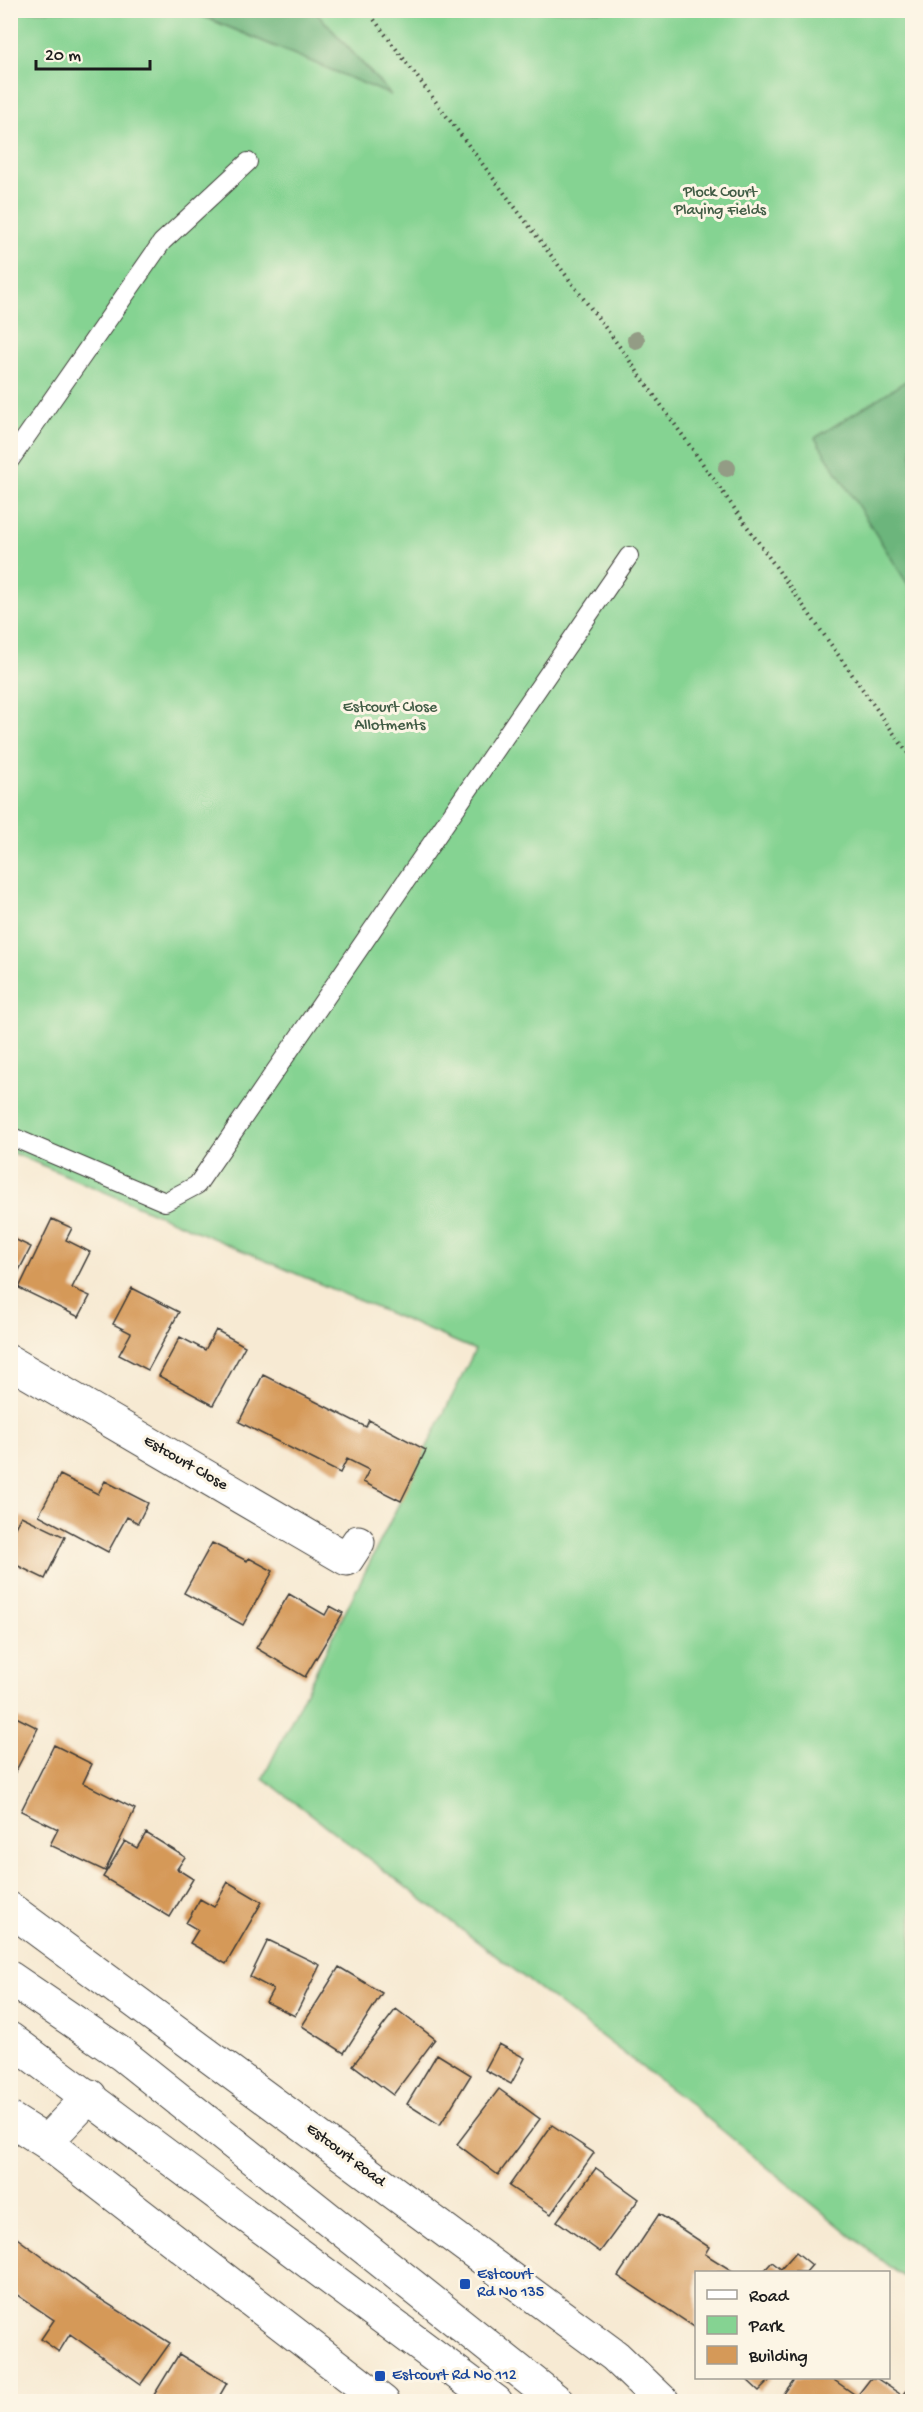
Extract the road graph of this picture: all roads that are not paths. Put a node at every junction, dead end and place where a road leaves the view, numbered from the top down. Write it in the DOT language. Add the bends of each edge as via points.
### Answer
graph roads {
  1 [pos="248,162"];
  2 [pos="10,460"];
  3 [pos="629,556"];
  4 [pos="10,1136"];
  5 [pos="15,1374"];
  6 [pos="349,1558"];
  7 [pos="15,1922"];
  8 [pos="10,1978"];
  9 [pos="10,2039"];
  10 [pos="90,2096"];
  11 [pos="10,2119"];
  12 [pos="46,2142"];
  13 [pos="383,2402"];
  14 [pos="496,2402"];
  15 [pos="558,2402"];
  16 [pos="663,2402"];
  1 -- 2 [label="lane" via="162,242"];
  3 -- 4 [label="lane" via="197,1185 165,1202"];
  5 -- 6 [label="street, Estcourt Close"];
  7 -- 16 [label="street, Estcourt Road" via="615,2356"];
  8 -- 15 [label="street" via="123,2055"];
  9 -- 10 [label="street"];
  10 -- 12 [label="street"];
  10 -- 14 [label="street"];
  11 -- 12 [label="street"];
  12 -- 13 [label="street"];
}
